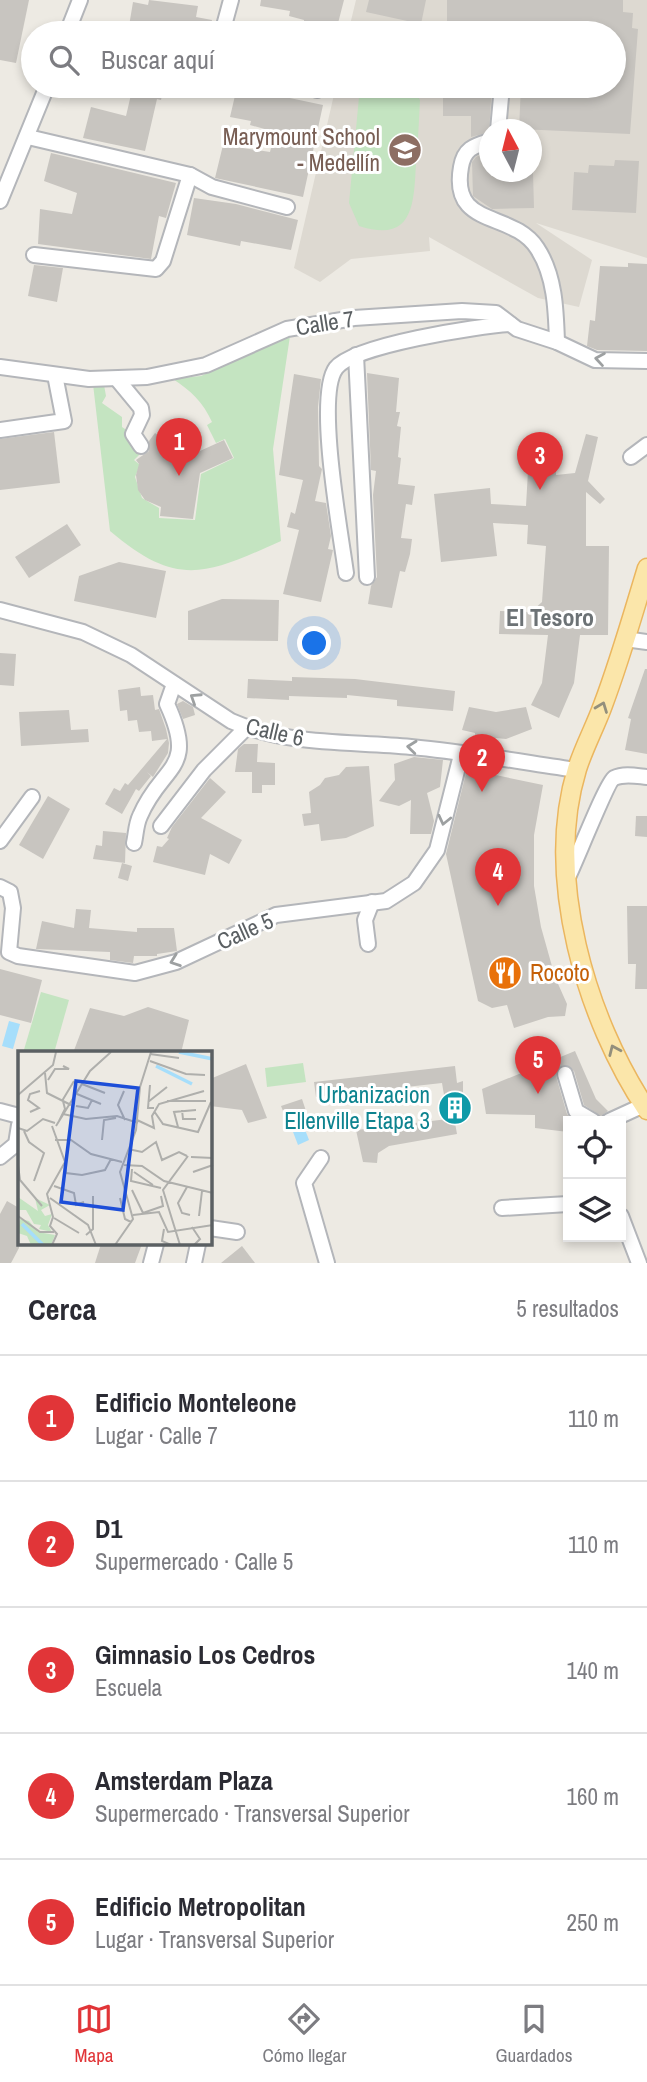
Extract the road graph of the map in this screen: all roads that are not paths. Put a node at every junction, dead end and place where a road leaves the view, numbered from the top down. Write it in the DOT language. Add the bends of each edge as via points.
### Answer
graph roads {
  1 [pos="80,0"];
  2 [pos="231,0"];
  3 [pos="71,21"];
  4 [pos="225,21"];
  5 [pos="43,98"];
  6 [pos="501,98"];
  7 [pos="499,119"];
  8 [pos="28,137"];
  9 [pos="479,144"];
  10 [pos="190,175"];
  11 [pos="0,201"];
  12 [pos="287,206"];
  13 [pos="34,256"];
  14 [pos="510,324"];
  15 [pos="557,342"];
  16 [pos="356,355"];
  17 [pos="647,361"];
  18 [pos="0,367"];
  19 [pos="55,375"];
  20 [pos="117,379"];
  21 [pos="0,430"];
  22 [pos="647,445"];
  23 [pos="141,446"];
  24 [pos="631,457"];
  25 [pos="647,568"];
  26 [pos="346,573"];
  27 [pos="367,577"];
  28 [pos="0,610"];
  29 [pos="625,639"];
  30 [pos="647,642"];
  31 [pos="174,684"];
  32 [pos="246,727"];
  33 [pos="461,754"];
  34 [pos="577,771"];
  35 [pos="647,777"];
  36 [pos="32,797"];
  37 [pos="570,817"];
  38 [pos="594,819"];
  39 [pos="161,826"];
  40 [pos="0,841"];
  41 [pos="134,843"];
  42 [pos="568,877"];
  43 [pos="0,887"];
  44 [pos="372,902"];
  45 [pos="368,944"];
  46 [pos="565,1074"];
  47 [pos="645,1108"];
  48 [pos="0,1111"];
  49 [pos="18,1116"];
  50 [pos="584,1116"];
  51 [pos="622,1116"];
  52 [pos="18,1131"];
  53 [pos="0,1157"];
  54 [pos="321,1158"];
  55 [pos="563,1203"];
  56 [pos="502,1208"];
  57 [pos="212,1228"];
  58 [pos="626,1229"];
  59 [pos="237,1233"];
  60 [pos="155,1246"];
  61 [pos="151,1263"];
  62 [pos="327,1263"];
  63 [pos="639,1263"];
  1 -- 3 [label="street"];
  2 -- 4 [label="street"];
  5 -- 8 [label="street"];
  6 -- 7 [label="street"];
  8 -- 10 [label="street"];
  8 -- 11 [label="street"];
  9 -- 15 [label="street" via="465,153 460,179 463,200 472,211 517,229 537,248 553,287"];
  10 -- 12 [label="street" via="212,187"];
  10 -- 13 [label="street" via="163,261 156,269"];
  14 -- 15 [label="street, Calle 7"];
  14 -- 16 [label="street" via="463,329"];
  14 -- 20 [label="street, Calle 7" via="496,313 462,311 328,321 287,329 206,365"];
  17 -- 15 [label="street, Calle 7, one-way" via="596,360"];
  16 -- 26 [label="street" via="337,367 328,391 327,420"];
  16 -- 27 [label="street"];
  18 -- 19 [label="street, Calle 7"];
  19 -- 20 [label="street, Calle 7"];
  19 -- 21 [label="street" via="64,421"];
  20 -- 23 [label="street" via="141,408 133,434"];
  22 -- 24 [label="street"];
  25 -- 29 [label="main road"];
  28 -- 31 [label="street, Calle 6" via="83,632 131,654"];
  29 -- 30 [label="street"];
  34 -- 29 [label="main road, one-way"];
  32 -- 31 [label="street, Calle 6, one-way"];
  31 -- 41 [label="street" via="167,705 181,745 176,763 140,816"];
  33 -- 32 [label="street, Calle 6, one-way" via="296,740"];
  32 -- 39 [label="street" via="204,770"];
  33 -- 34 [label="street, Calle 6"];
  33 -- 44 [label="street, Calle 5, one-way" via="437,850 414,883 386,901"];
  34 -- 37 [label="main road"];
  35 -- 38 [label="street" via="613,778"];
  36 -- 40 [label="street"];
  37 -- 38 [label="street" via="583,825"];
  37 -- 42 [label="main road"];
  38 -- 42 [label="street"];
  47 -- 42 [label="main road, one-way" via="628,1081 585,978"];
  44 -- 43 [label="street, Calle 5, one-way" via="276,915 176,961 135,973 49,963 9,952 13,908 10,892"];
  44 -- 45 [label="street" via="365,920"];
  46 -- 50 [label="street" via="576,1111"];
  47 -- 51 [label="street"];
  48 -- 49 [label="street"];
  52 -- 53 [label="street" via="16,1144"];
  54 -- 62 [label="street" via="304,1183"];
  55 -- 56 [label="street"];
  57 -- 59 [label="street"];
  58 -- 63 [label="street"];
  60 -- 61 [label="street"];
}
